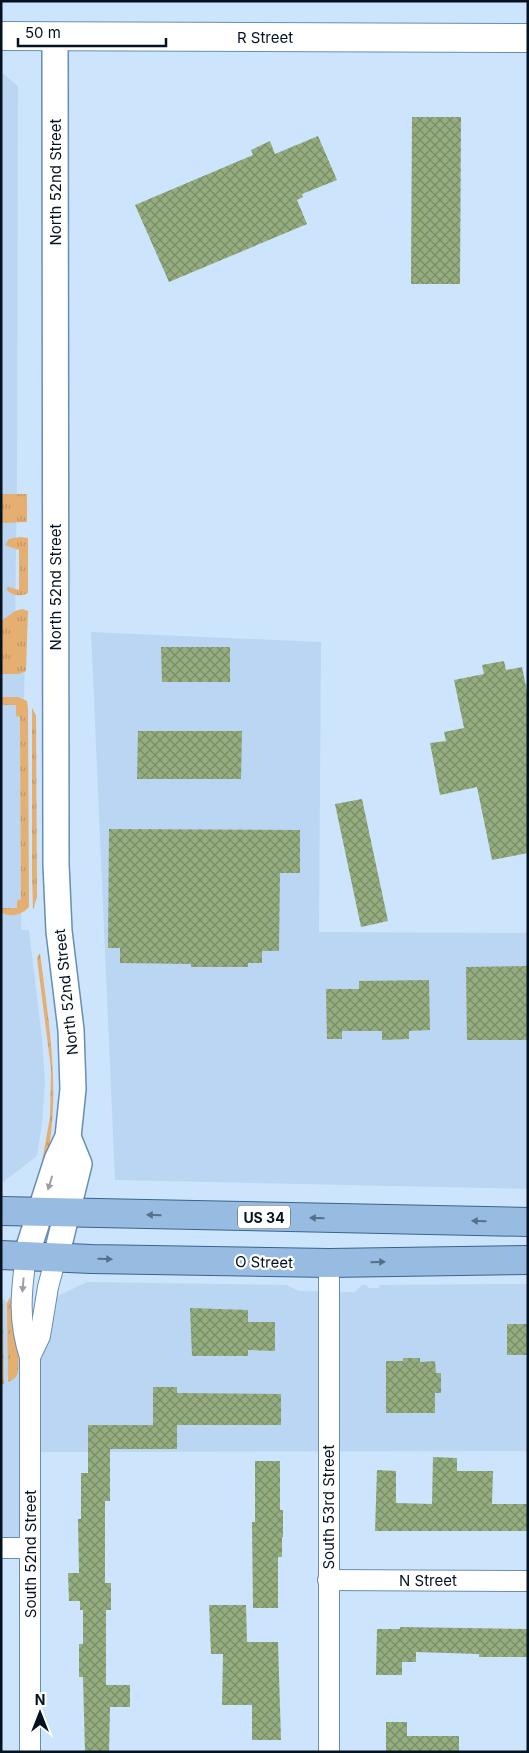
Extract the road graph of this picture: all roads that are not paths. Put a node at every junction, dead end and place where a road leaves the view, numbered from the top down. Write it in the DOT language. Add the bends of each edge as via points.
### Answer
graph roads {
  1 [pos="1,36"];
  2 [pos="55,36"];
  3 [pos="528,38"];
  4 [pos="1,1211"];
  5 [pos="54,1212"];
  6 [pos="528,1222"];
  7 [pos="14,1255"];
  8 [pos="56,1257"];
  9 [pos="528,1260"];
  10 [pos="329,1263"];
  11 [pos="30,1357"];
  12 [pos="1,1548"];
  13 [pos="30,1548"];
  14 [pos="328,1580"];
  15 [pos="528,1581"];
  16 [pos="30,1752"];
  17 [pos="329,1752"];
  1 -- 2 [label="main road, R Street"];
  2 -- 3 [label="main road, R Street"];
  2 -- 5 [label="street, North 52nd Street" via="56,864 59,931 73,1068 68,1137 79,1164"];
  4 -- 5 [label="main road, US 34"];
  6 -- 5 [label="main road, US 34, one-way"];
  5 -- 7 [label="street, North 52nd Street"];
  5 -- 8 [label="street, North 52nd Street"];
  7 -- 8 [label="main road, O Street"];
  7 -- 11 [label="street, South 52nd Street, one-way" via="22,1286 23,1336"];
  8 -- 10 [label="main road, O Street, one-way"];
  8 -- 11 [label="street, South 52nd Street" via="40,1336"];
  10 -- 9 [label="main road, O Street, one-way"];
  10 -- 14 [label="street, South 53rd Street"];
  11 -- 13 [label="street, South 52nd Street"];
  12 -- 13 [label="street"];
  13 -- 16 [label="street, South 52nd Street"];
  14 -- 15 [label="street, N Street"];
  14 -- 17 [label="street, South 53rd Street"];
}
